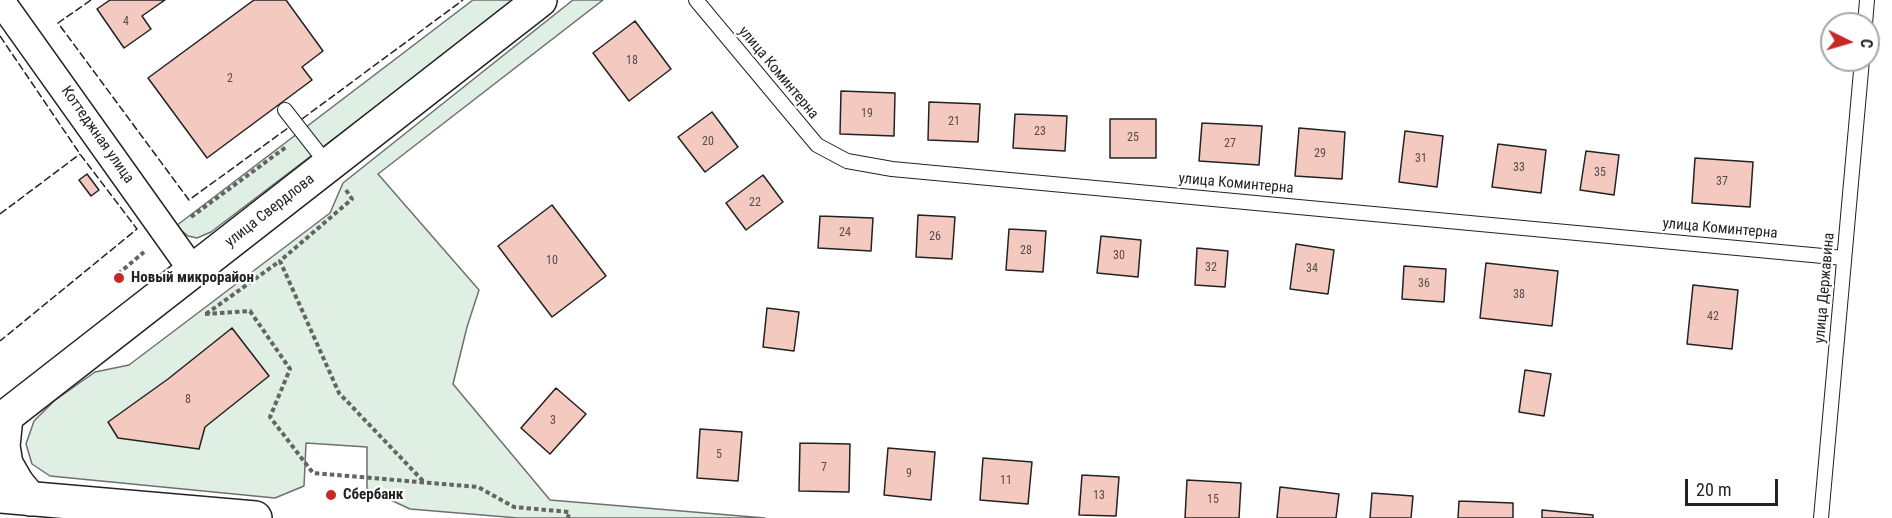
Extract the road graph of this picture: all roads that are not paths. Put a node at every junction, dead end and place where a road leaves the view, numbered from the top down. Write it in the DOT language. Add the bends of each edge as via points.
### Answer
graph roads {
  1 [pos="0,0"];
  2 [pos="540,0"];
  3 [pos="696,0"];
  4 [pos="1861,72"];
  5 [pos="285,110"];
  6 [pos="328,165"];
  7 [pos="1844,258"];
  8 [pos="193,271"];
  9 [pos="3,419"];
  10 [pos="15,497"];
  11 [pos="255,518"];
  12 [pos="1821,518"];
  1 -- 8 [label="street, Коттеджная улица"];
  2 -- 6 [label="street, улица Свердлова"];
  3 -- 7 [label="lane, улица Коминтерна" via="817,145 847,161 892,169"];
  4 -- 7 [label="lane, улица Державина"];
  5 -- 6 [label="lane"];
  6 -- 8 [label="street, улица Свердлова"];
  7 -- 12 [label="lane, улица Державина"];
  8 -- 9 [label="street, улица Свердлова"];
  9 -- 10 [label="street" via="6,464 17,483"];
  10 -- 11 [label="street"];
}
